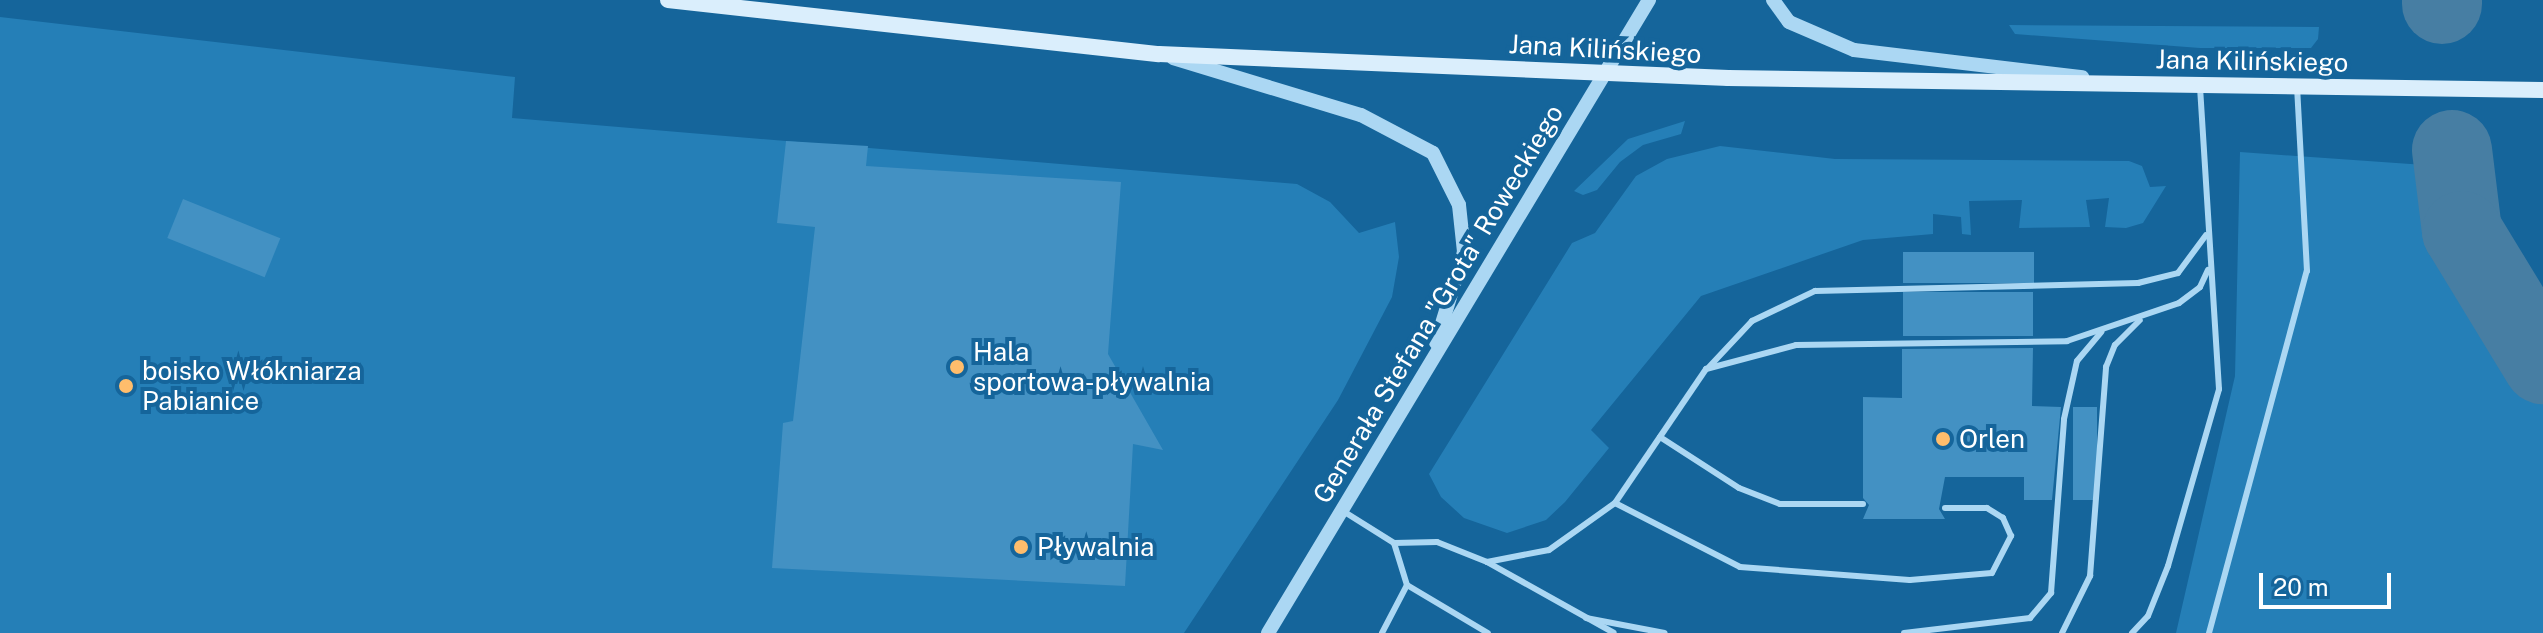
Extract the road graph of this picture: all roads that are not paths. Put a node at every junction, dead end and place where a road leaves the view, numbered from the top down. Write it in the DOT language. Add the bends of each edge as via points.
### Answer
graph roads {
  1 [pos="668,0"];
  2 [pos="1649,0"];
  3 [pos="1773,0"];
  4 [pos="1159,54"];
  5 [pos="1604,73"];
  6 [pos="2142,84"];
  7 [pos="2200,84"];
  8 [pos="2297,85"];
  9 [pos="2543,90"];
  10 [pos="2207,233"];
  11 [pos="2208,270"];
  12 [pos="2146,316"];
  13 [pos="2101,332"];
  14 [pos="1706,369"];
  15 [pos="1417,388"];
  16 [pos="1660,437"];
  17 [pos="1615,503"];
  18 [pos="1863,504"];
  19 [pos="1945,508"];
  20 [pos="1343,511"];
  21 [pos="1394,543"];
  22 [pos="1487,562"];
  23 [pos="1407,585"];
  24 [pos="1574,615"];
  25 [pos="1268,633"];
  26 [pos="1382,633"];
  27 [pos="1488,633"];
  28 [pos="1614,633"];
  29 [pos="1665,633"];
  30 [pos="1904,633"];
  31 [pos="2062,633"];
  32 [pos="2132,633"];
  33 [pos="2209,633"];
  1 -- 4 [label="main road, Jana Kilińskiego"];
  2 -- 5 [label="street, Generała Stefana \"Grota\" Roweckiego"];
  3 -- 6 [label="street" via="1789,22 1854,50"];
  4 -- 5 [label="main road, Jana Kilińskiego"];
  4 -- 15 [label="street" via="1361,115 1433,153 1459,205 1464,252 1453,301"];
  5 -- 6 [label="main road, Jana Kilińskiego"];
  5 -- 15 [label="street, Generała Stefana \"Grota\" Roweckiego"];
  6 -- 7 [label="main road, Jana Kilińskiego"];
  7 -- 8 [label="main road, Jana Kilińskiego"];
  7 -- 10 [label="lane"];
  8 -- 9 [label="main road, Jana Kilińskiego"];
  8 -- 33 [label="lane" via="2307,271"];
  10 -- 11 [label="lane"];
  10 -- 14 [label="lane" via="2178,273 2138,283 1815,291 1752,321"];
  11 -- 12 [label="lane" via="2200,287 2179,303"];
  11 -- 32 [label="lane" via="2219,389 2168,566 2148,616"];
  12 -- 13 [label="lane"];
  12 -- 31 [label="lane" via="2115,345 2106,367 2090,576"];
  13 -- 14 [label="lane" via="2067,341 1796,345"];
  13 -- 30 [label="lane" via="2077,361 2064,419 2051,593 2030,618"];
  14 -- 16 [label="lane"];
  15 -- 20 [label="street, Generała Stefana \"Grota\" Roweckiego"];
  16 -- 17 [label="lane"];
  16 -- 18 [label="lane" via="1739,488 1780,504"];
  17 -- 19 [label="lane" via="1740,567 1910,580 1992,573 2011,536 2003,518 1987,508"];
  17 -- 22 [label="lane" via="1549,550"];
  20 -- 21 [label="lane"];
  20 -- 25 [label="street, Generała Stefana \"Grota\" Roweckiego"];
  21 -- 22 [label="lane" via="1437,542"];
  21 -- 23 [label="lane"];
  22 -- 24 [label="lane"];
  23 -- 26 [label="lane"];
  23 -- 27 [label="lane"];
  24 -- 28 [label="lane"];
  24 -- 29 [label="lane"];
}
